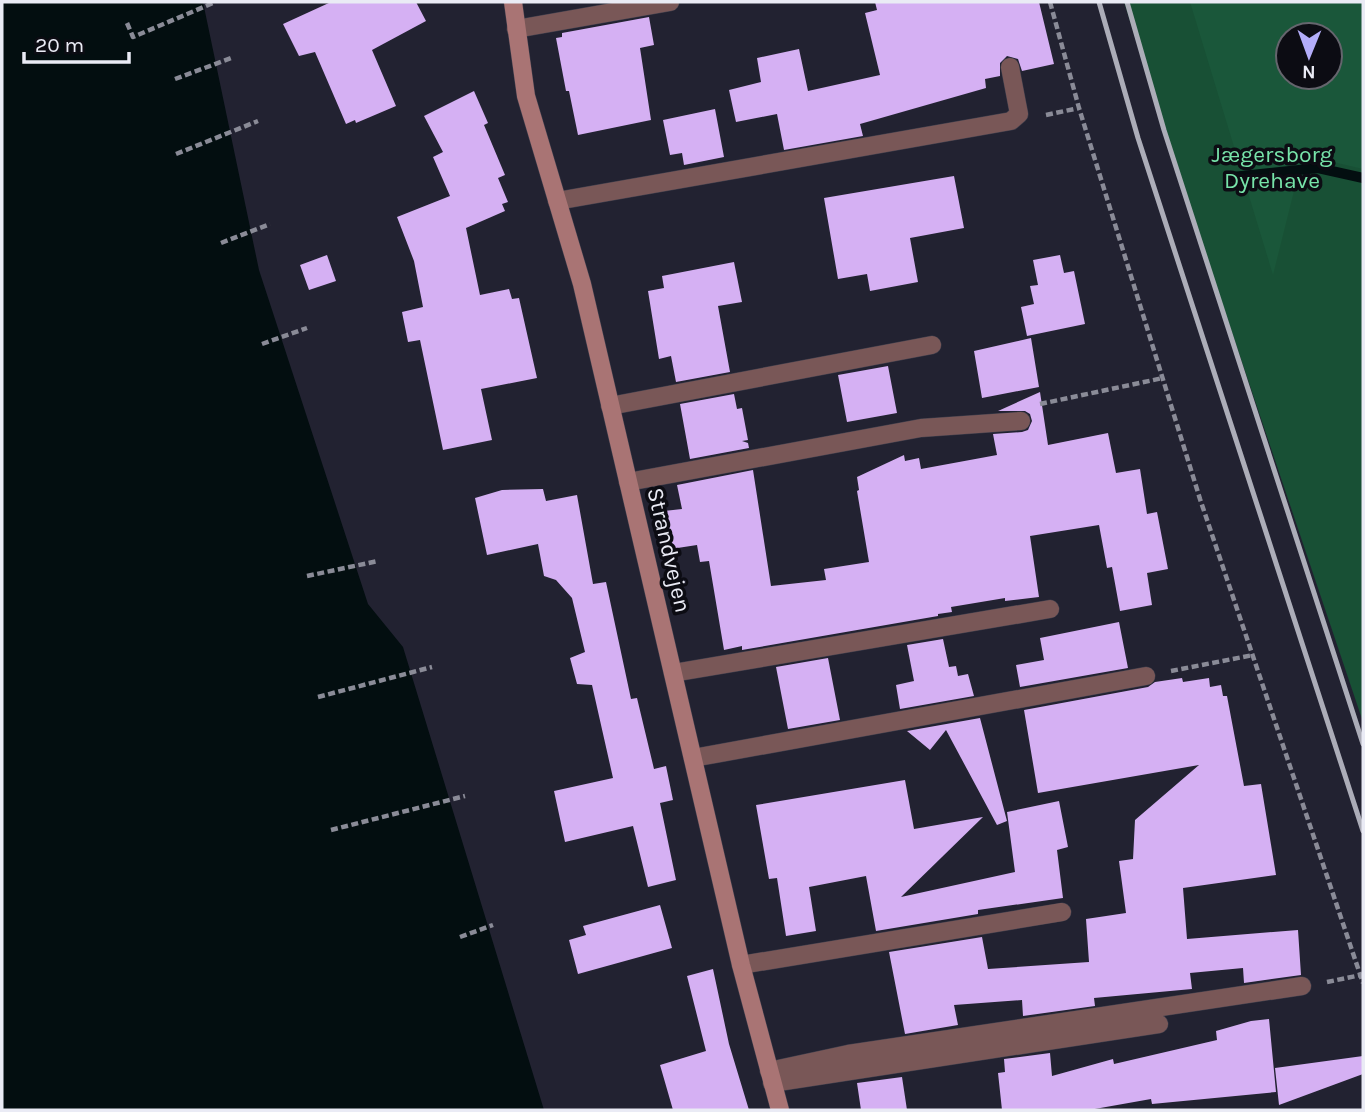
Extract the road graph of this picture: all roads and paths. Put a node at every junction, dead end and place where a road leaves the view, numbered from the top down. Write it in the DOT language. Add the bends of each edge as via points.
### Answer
graph roads {
  1 [pos="513,2"];
  2 [pos="670,2"];
  3 [pos="1050,2"];
  4 [pos="213,3"];
  5 [pos="127,23"];
  6 [pos="516,29"];
  7 [pos="234,57"];
  8 [pos="1010,67"];
  9 [pos="175,79"];
  10 [pos="1079,108"];
  11 [pos="1019,114"];
  12 [pos="258,121"];
  13 [pos="176,154"];
  14 [pos="557,201"];
  15 [pos="270,224"];
  16 [pos="220,243"];
  17 [pos="307,328"];
  18 [pos="261,344"];
  19 [pos="932,345"];
  20 [pos="1163,378"];
  21 [pos="610,406"];
  22 [pos="1021,421"];
  23 [pos="628,482"];
  24 [pos="378,561"];
  25 [pos="307,576"];
  26 [pos="1050,609"];
  27 [pos="1253,655"];
  28 [pos="432,667"];
  29 [pos="673,673"];
  30 [pos="1146,676"];
  31 [pos="318,697"];
  32 [pos="693,758"];
  33 [pos="465,796"];
  34 [pos="331,830"];
  35 [pos="1062,912"];
  36 [pos="493,925"];
  37 [pos="460,937"];
  38 [pos="741,965"];
  39 [pos="1361,975"];
  40 [pos="1363,983"];
  41 [pos="1302,986"];
  42 [pos="1158,1024"];
  43 [pos="771,1077"];
  44 [pos="780,1110"];
  1 -- 6 [label="main road, Strandvejen"];
  2 -- 6 [label="lane"];
  3 -- 10 [label="path"];
  4 -- 5 [label="path" via="133,37"];
  6 -- 14 [label="main road, Strandvejen" via="526,96"];
  7 -- 9 [label="path"];
  8 -- 11 [label="lane"];
  10 -- 11 [label="path"];
  10 -- 20 [label="path"];
  11 -- 14 [label="lane" via="1011,121"];
  12 -- 13 [label="path"];
  14 -- 21 [label="main road, Strandvejen"];
  15 -- 16 [label="path"];
  17 -- 18 [label="path"];
  19 -- 21 [label="lane"];
  20 -- 22 [label="path" via="1035,405"];
  20 -- 27 [label="path"];
  21 -- 23 [label="main road, Strandvejen"];
  22 -- 23 [label="lane" via="921,428"];
  23 -- 29 [label="main road, Strandvejen"];
  24 -- 25 [label="path"];
  26 -- 29 [label="lane"];
  27 -- 30 [label="path"];
  27 -- 39 [label="path"];
  28 -- 31 [label="path"];
  29 -- 32 [label="main road, Strandvejen"];
  30 -- 32 [label="lane"];
  32 -- 38 [label="main road, Strandvejen"];
  33 -- 34 [label="path"];
  35 -- 38 [label="lane"];
  36 -- 37 [label="path"];
  38 -- 43 [label="main road, Strandvejen"];
  39 -- 40 [label="path"];
  39 -- 41 [label="path"];
  41 -- 43 [label="lane" via="848,1054"];
  42 -- 43 [label="lane"];
  43 -- 44 [label="main road, Strandvejen"];
}
